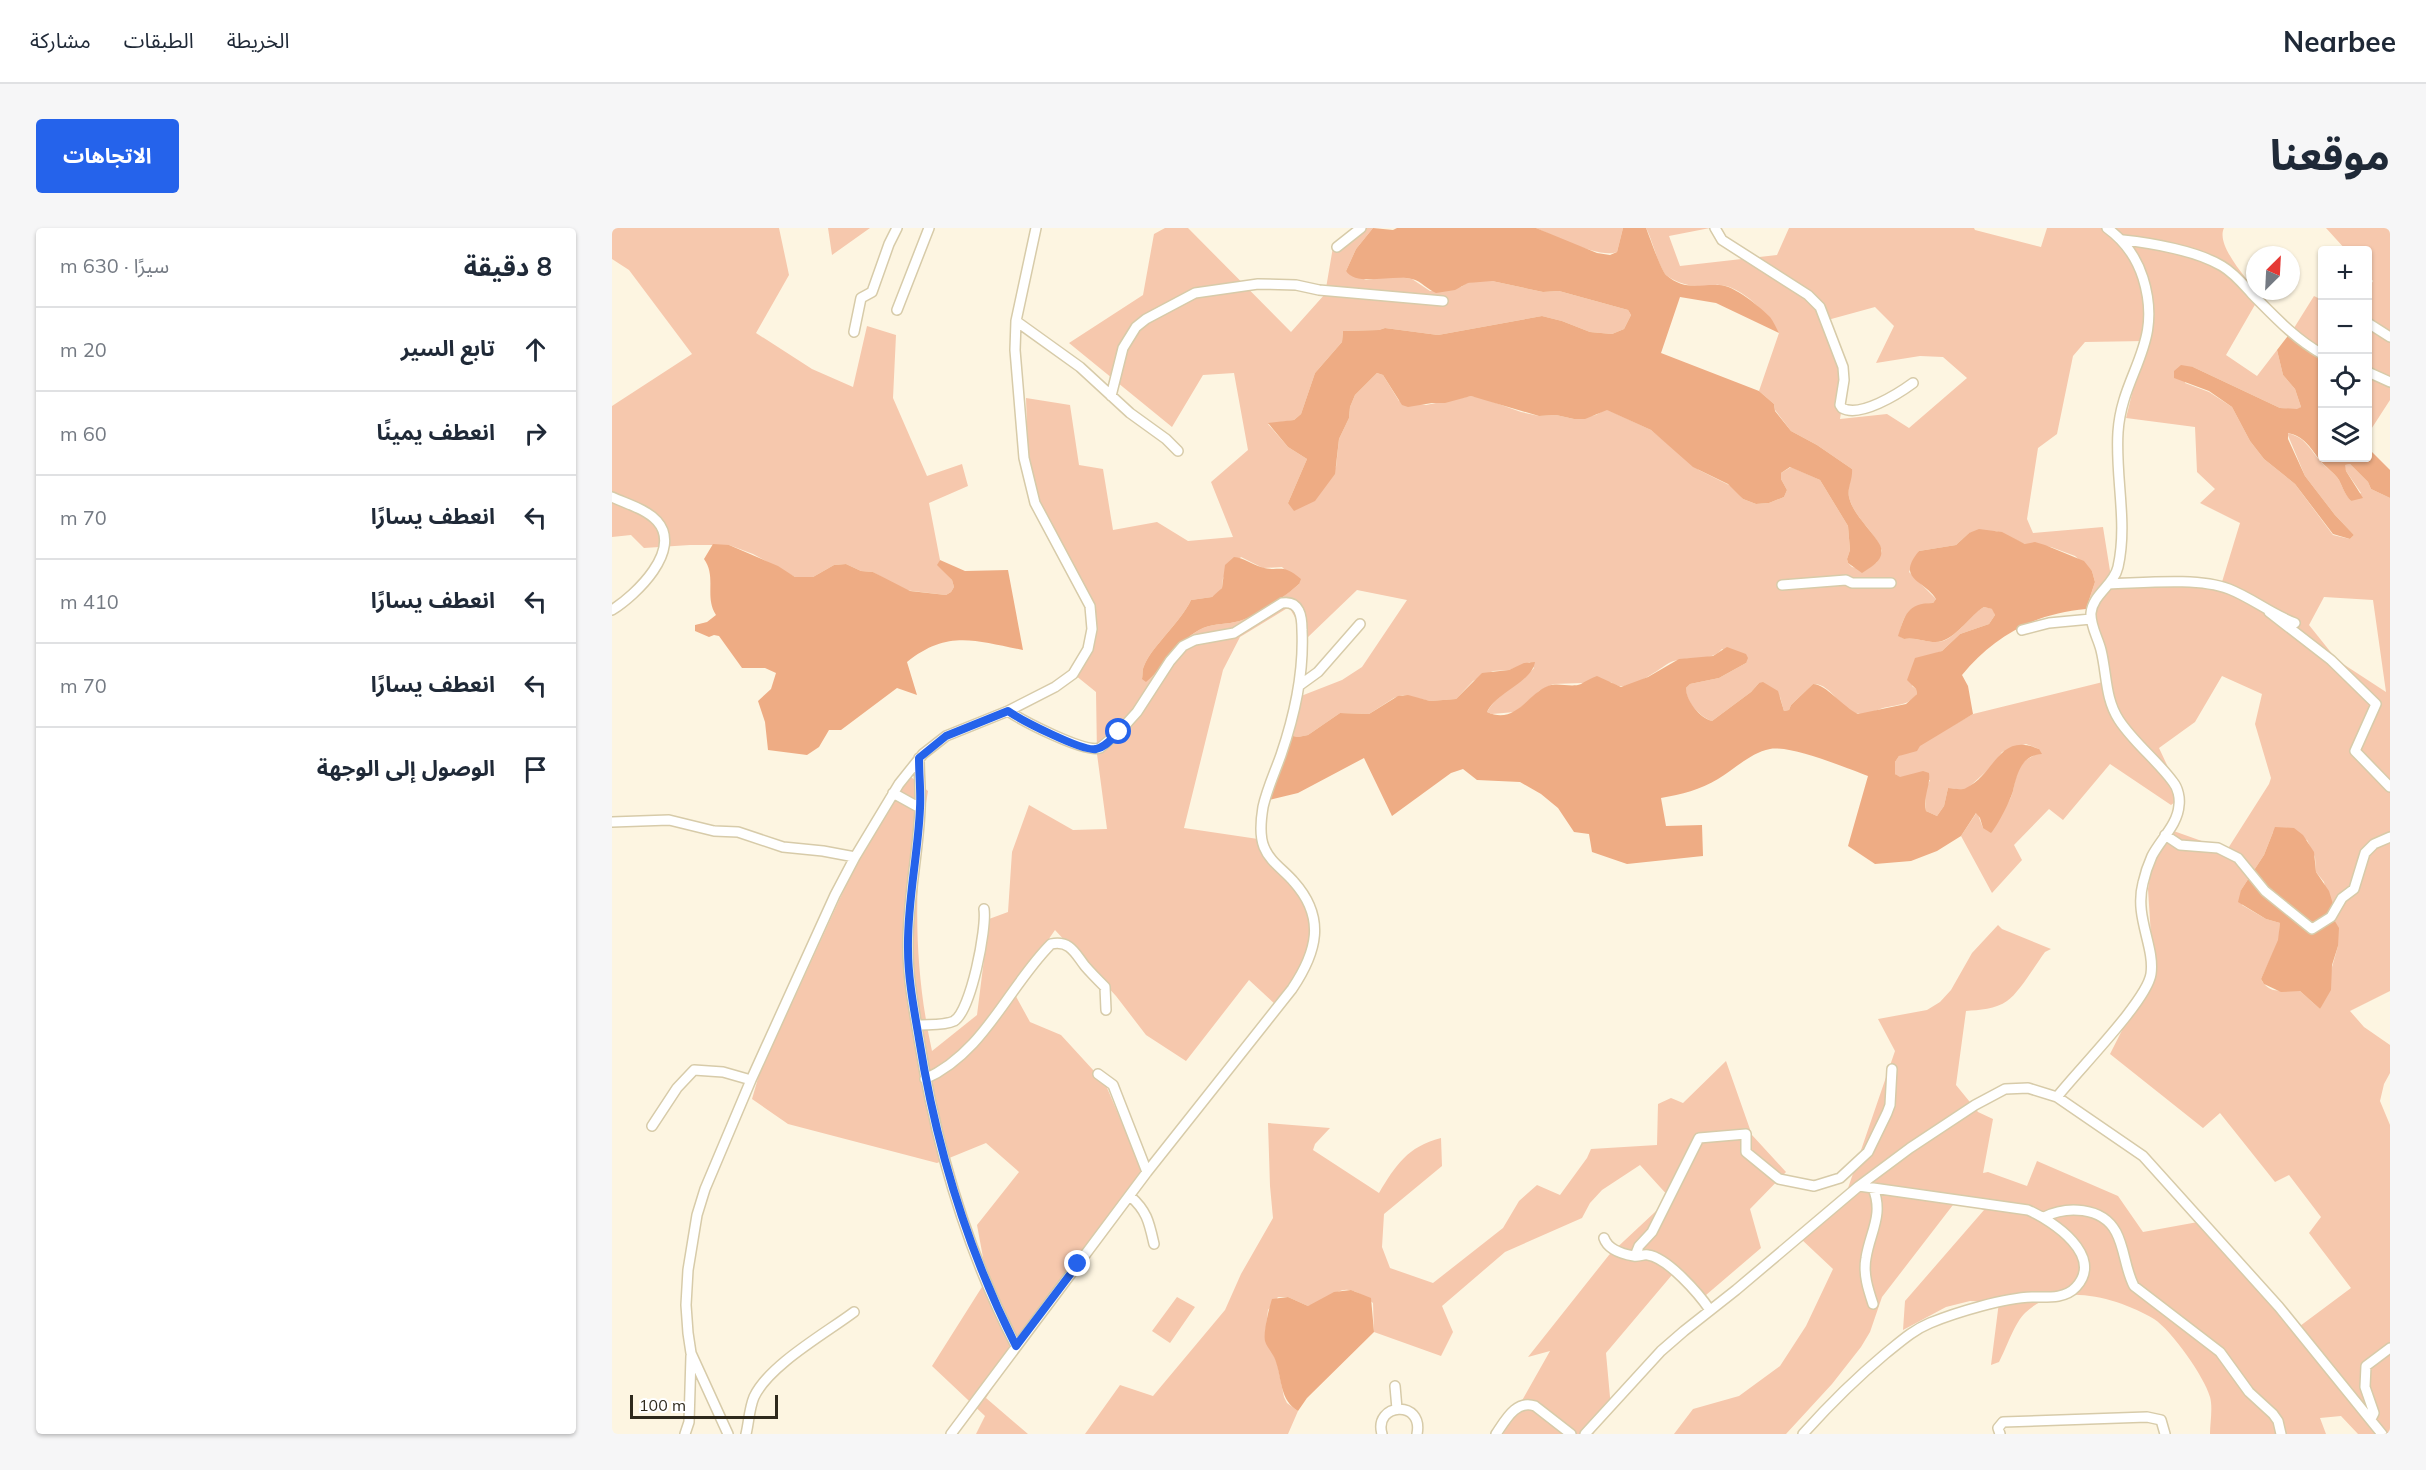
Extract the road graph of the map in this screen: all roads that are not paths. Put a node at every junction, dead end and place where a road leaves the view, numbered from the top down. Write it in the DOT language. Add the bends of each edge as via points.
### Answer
graph roads {
  1 [pos="897,228"];
  2 [pos="929,228"];
  3 [pos="1036,228"];
  4 [pos="1361,228"];
  5 [pos="1715,228"];
  6 [pos="2107,228"];
  7 [pos="2124,240"];
  8 [pos="1337,247"];
  9 [pos="1443,301"];
  10 [pos="897,310"];
  11 [pos="1016,321"];
  12 [pos="2372,326"];
  13 [pos="854,332"];
  14 [pos="2390,337"];
  15 [pos="2318,351"];
  16 [pos="2372,374"];
  17 [pos="2390,382"];
  18 [pos="1913,383"];
  19 [pos="1111,396"];
  20 [pos="1178,451"];
  21 [pos="612,496"];
  22 [pos="1891,583"];
  23 [pos="1782,585"];
  24 [pos="2109,585"];
  25 [pos="612,610"];
  26 [pos="2269,612"];
  27 [pos="2091,619"];
  28 [pos="2295,623"];
  29 [pos="1360,624"];
  30 [pos="2022,630"];
  31 [pos="1300,685"];
  32 [pos="1008,711"];
  33 [pos="919,758"];
  34 [pos="2390,787"];
  35 [pos="893,793"];
  36 [pos="920,808"];
  37 [pos="612,822"];
  38 [pos="2166,835"];
  39 [pos="2390,837"];
  40 [pos="855,857"];
  41 [pos="984,909"];
  42 [pos="1106,1010"];
  43 [pos="916,1024"];
  44 [pos="1892,1070"];
  45 [pos="1098,1074"];
  46 [pos="925,1079"];
  47 [pos="752,1080"];
  48 [pos="2057,1097"];
  49 [pos="652,1126"];
  50 [pos="1148,1172"];
  51 [pos="1859,1186"];
  52 [pos="1873,1188"];
  53 [pos="1130,1196"];
  54 [pos="2044,1217"];
  55 [pos="1604,1238"];
  56 [pos="1154,1244"];
  57 [pos="1635,1256"];
  58 [pos="1873,1304"];
  59 [pos="1710,1310"];
  60 [pos="854,1312"];
  61 [pos="1016,1346"];
  62 [pos="2390,1348"];
  63 [pos="691,1353"];
  64 [pos="1395,1386"];
  65 [pos="1397,1409"];
  66 [pos="2371,1419"];
  67 [pos="685,1434"];
  68 [pos="728,1434"];
  69 [pos="746,1434"];
  70 [pos="951,1434"];
  71 [pos="1382,1434"];
  72 [pos="1417,1434"];
  73 [pos="1496,1434"];
  74 [pos="1571,1434"];
  75 [pos="1585,1434"];
  76 [pos="1803,1434"];
  77 [pos="2000,1434"];
  78 [pos="2165,1434"];
  79 [pos="2281,1434"];
  80 [pos="2382,1434"];
  1 -- 13 [label="street" via="872,292 861,298"];
  2 -- 10 [label="street"];
  3 -- 11 [label="street"];
  4 -- 8 [label="street"];
  5 -- 18 [label="street" via="1722,240 1808,295 1820,307 1844,367 1842,408 1852,411 1888,401"];
  6 -- 7 [label="street"];
  7 -- 15 [label="street" via="2171,249 2221,265 2278,321"];
  7 -- 24 [label="street" via="2142,274 2150,312 2143,351 2119,419 2117,470 2123,517 2118,566"];
  9 -- 19 [label="street" via="1296,285 1258,284 1195,293 1136,327 1123,348"];
  11 -- 19 [label="street" via="1080,367"];
  11 -- 32 [label="street" via="1016,378 1028,480 1039,512 1090,606 1092,629 1089,650 1073,675"];
  12 -- 14 [label="street"];
  16 -- 17 [label="street"];
  19 -- 20 [label="street"];
  21 -- 25 [label="street" via="656,519 666,535 661,556 645,582"];
  22 -- 23 [label="street" via="1846,580"];
  24 -- 26 [label="street" via="2209,584 2228,589"];
  24 -- 27 [label="street" via="2093,605"];
  26 -- 28 [label="street"];
  26 -- 34 [label="street" via="2331,660 2376,704 2355,751"];
  27 -- 30 [label="street"];
  27 -- 38 [label="street" via="2114,712 2137,745 2175,783 2180,806"];
  29 -- 31 [label="street" via="1318,672"];
  31 -- 32 [label="street" via="1302,615 1296,606 1285,602 1234,633 1183,646 1137,712 1100,748 1086,748"];
  31 -- 50 [label="street" via="1264,804 1261,830 1267,853 1308,901 1314,927 1312,952 1296,983 1262,1030"];
  32 -- 33 [label="street" via="946,736"];
  33 -- 35 [label="street"];
  33 -- 36 [label="street"];
  35 -- 36 [label="street"];
  35 -- 40 [label="street"];
  36 -- 43 [label="street" via="908,907 908,951"];
  37 -- 40 [label="street" via="669,820 714,831 738,832 783,848"];
  38 -- 39 [label="street" via="2180,845 2218,848 2238,858 2265,891 2312,929 2331,917 2342,898 2354,889 2365,853"];
  38 -- 48 [label="street" via="2152,856 2140,900 2151,964 2148,984 2133,1008"];
  40 -- 47 [label="street"];
  41 -- 43 [label="street" via="977,967 964,1010 955,1020"];
  42 -- 46 [label="street" via="1105,987 1075,951 1066,945 1051,945 984,1031 950,1066"];
  43 -- 46 [label="street"];
  44 -- 57 [label="street" via="1887,1113 1868,1152 1840,1178 1814,1186 1779,1179 1746,1152 1746,1134 1699,1138 1652,1232"];
  45 -- 50 [label="street" via="1113,1085"];
  46 -- 61 [label="street" via="956,1201"];
  47 -- 49 [label="street" via="694,1070"];
  47 -- 63 [label="street" via="697,1215 686,1305"];
  48 -- 51 [label="street" via="2028,1088 2005,1089 1910,1148"];
  48 -- 66 [label="street" via="2143,1156 2279,1307"];
  50 -- 53 [label="street"];
  51 -- 52 [label="street"];
  51 -- 59 [label="street"];
  52 -- 54 [label="street" via="2028,1210"];
  52 -- 58 [label="street" via="1879,1206 1865,1259"];
  53 -- 56 [label="street" via="1141,1205"];
  53 -- 61 [label="street"];
  54 -- 76 [label="street" via="2080,1252 2084,1270 2077,1287 2059,1297 2019,1298 1965,1312 1910,1333 1847,1387"];
  54 -- 79 [label="street" via="2058,1210 2078,1209 2108,1222 2115,1231 2134,1286 2220,1352 2249,1392 2273,1414"];
  55 -- 57 [label="street" via="1612,1249"];
  57 -- 59 [label="street" via="1648,1255 1664,1263"];
  59 -- 75 [label="street" via="1661,1351"];
  60 -- 69 [label="street" via="763,1382 753,1399"];
  61 -- 70 [label="street"];
  62 -- 66 [label="street" via="2366,1366 2365,1387 2374,1413"];
  63 -- 67 [label="street" via="689,1422"];
  63 -- 68 [label="street"];
  64 -- 65 [label="street"];
  65 -- 71 [label="street" via="1382,1419"];
  65 -- 72 [label="street" via="1415,1416"];
  66 -- 80 [label="street"];
  73 -- 74 [label="street" via="1516,1408 1529,1404"];
  77 -- 78 [label="street" via="2002,1422 2146,1417 2161,1420"];
}
